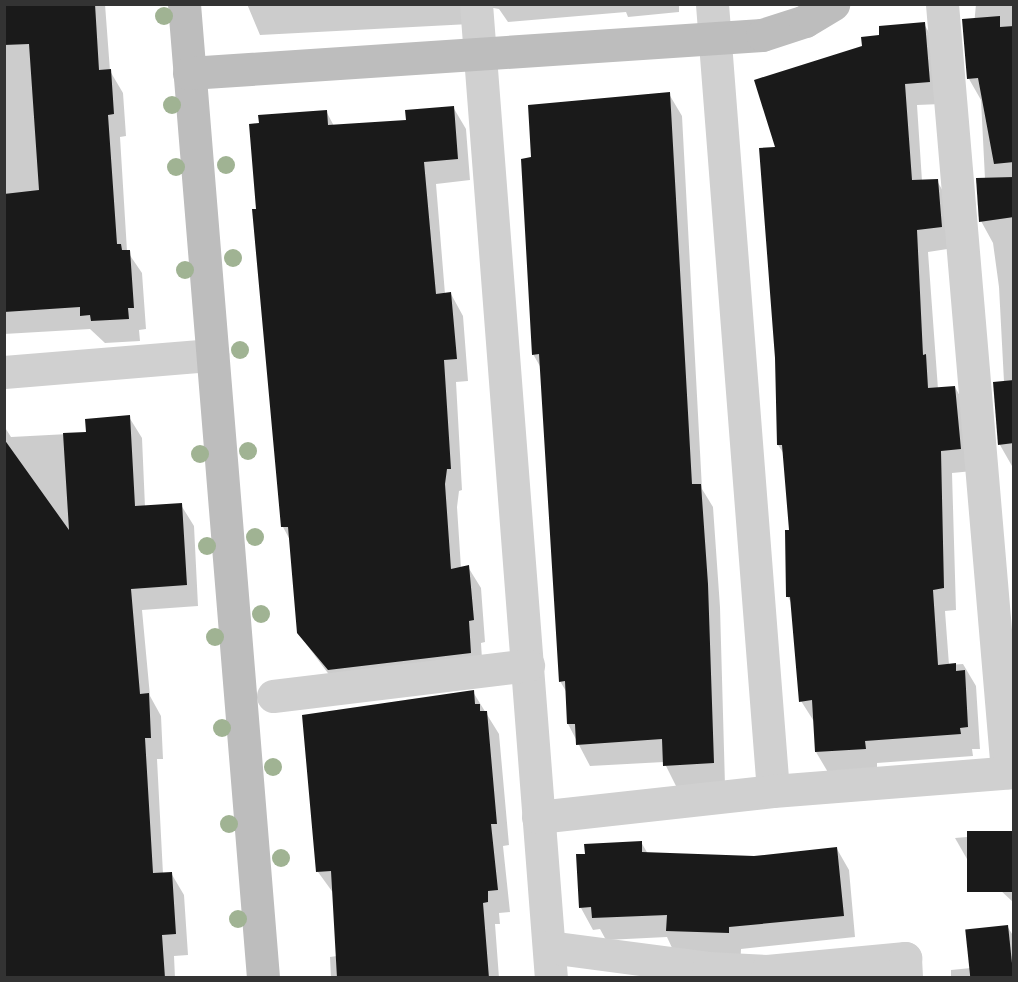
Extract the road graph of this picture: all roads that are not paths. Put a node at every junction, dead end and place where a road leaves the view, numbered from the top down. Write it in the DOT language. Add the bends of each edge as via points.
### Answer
graph roads {
  1 [pos="184,4"];
  2 [pos="476,4"];
  3 [pos="711,4"];
  4 [pos="833,4"];
  5 [pos="942,4"];
  6 [pos="714,38"];
  7 [pos="480,54"];
  8 [pos="189,73"];
  9 [pos="213,355"];
  10 [pos="4,372"];
  11 [pos="528,665"];
  12 [pos="273,696"];
  13 [pos="1010,772"];
  14 [pos="773,791"];
  15 [pos="538,817"];
  16 [pos="550,962"];
  17 [pos="263,978"];
  18 [pos="906,978"];
  1 -- 8 [label="street"];
  2 -- 7 [label="street"];
  3 -- 6 [label="street"];
  4 -- 6 [label="street" via="805,21 762,35"];
  5 -- 13 [label="street"];
  6 -- 7 [label="street"];
  6 -- 14 [label="street"];
  7 -- 8 [label="street"];
  7 -- 11 [label="street"];
  8 -- 9 [label="street"];
  9 -- 10 [label="street"];
  9 -- 17 [label="street"];
  11 -- 12 [label="street"];
  11 -- 15 [label="street"];
  13 -- 14 [label="street"];
  14 -- 15 [label="street"];
  15 -- 16 [label="street"];
  16 -- 18 [label="street" via="767,971 905,958"];
}
